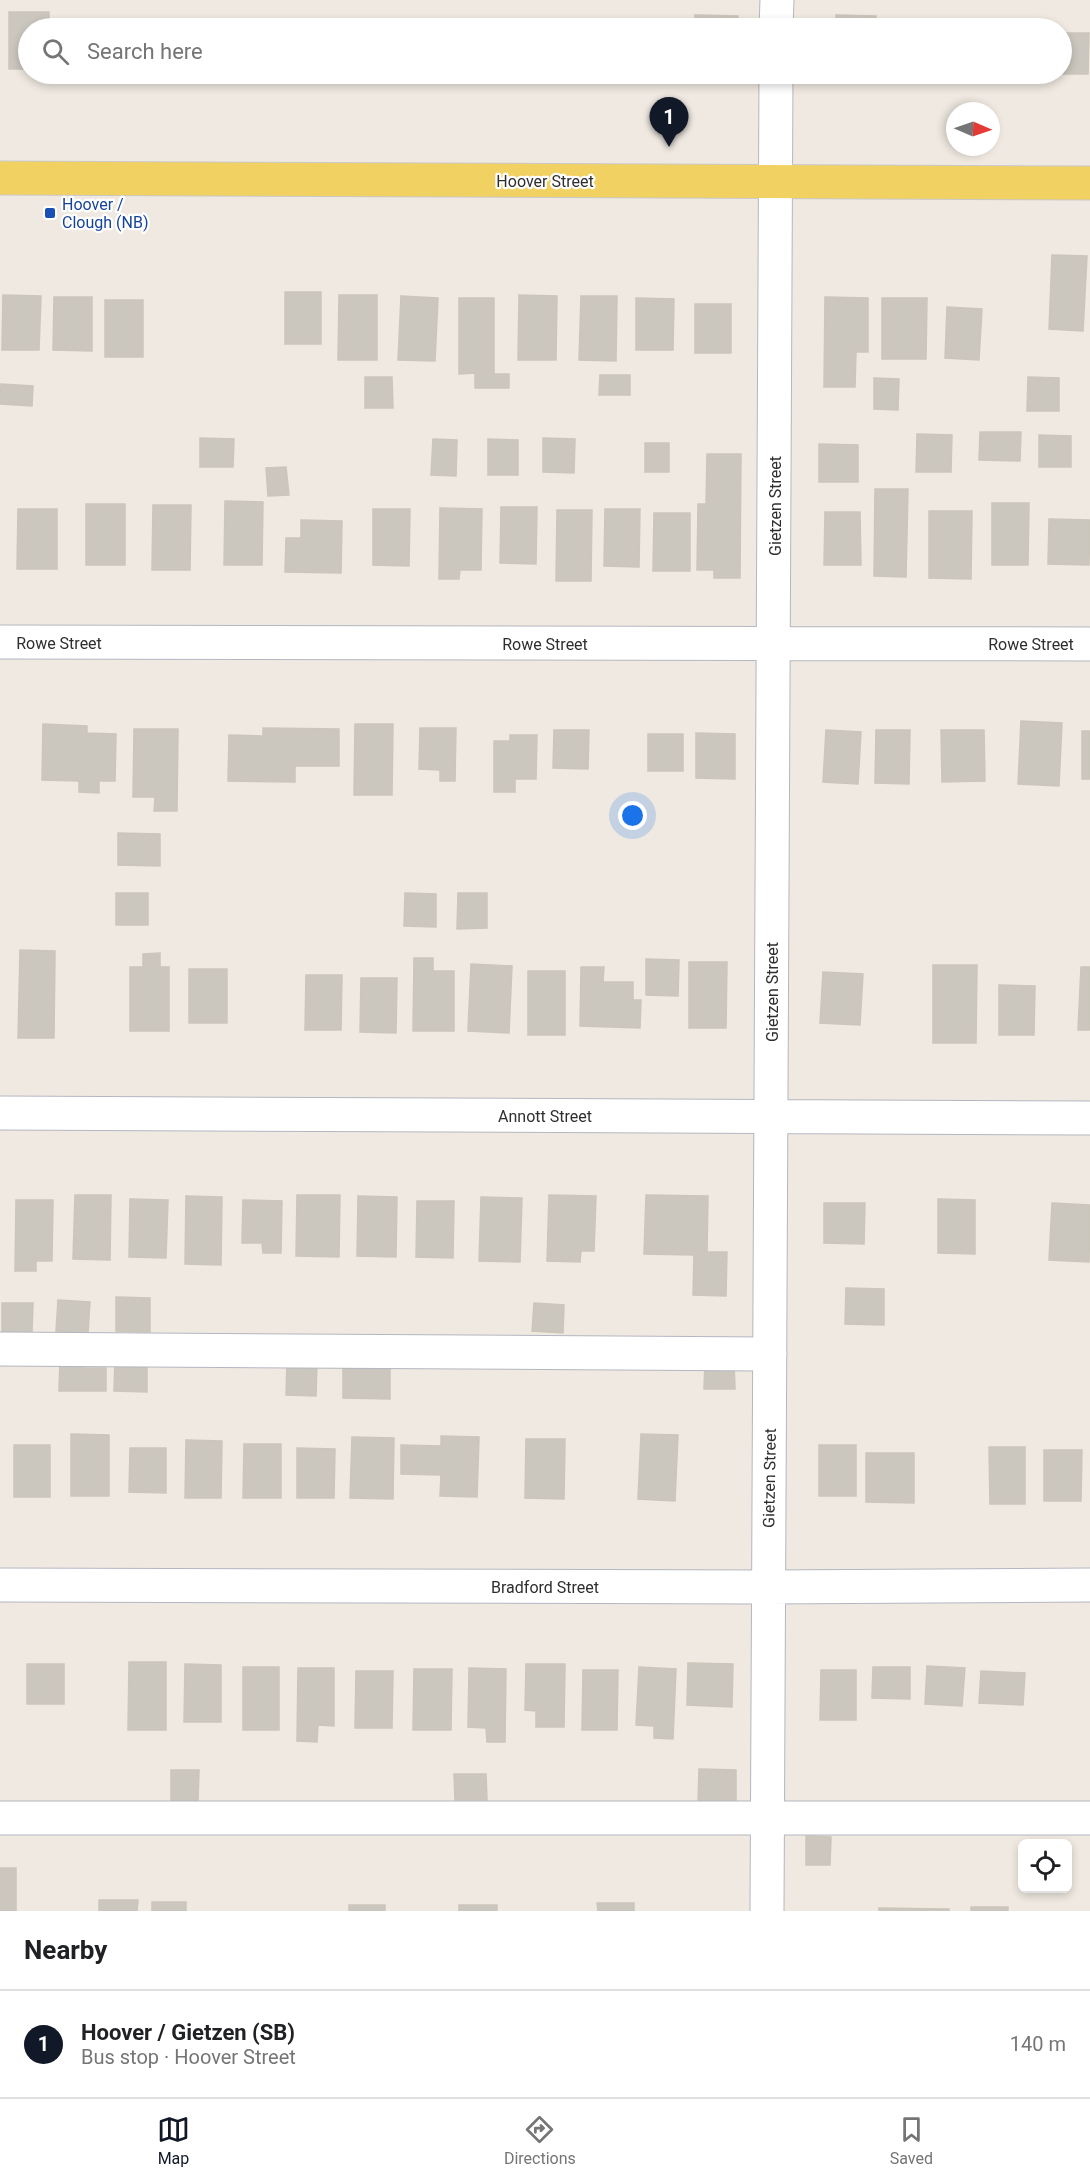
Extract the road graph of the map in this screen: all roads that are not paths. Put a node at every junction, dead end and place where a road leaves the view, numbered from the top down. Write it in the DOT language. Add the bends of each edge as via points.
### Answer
graph roads {
  1 [pos="777,0"];
  2 [pos="777,18"];
  3 [pos="776,84"];
  4 [pos="0,178"];
  5 [pos="776,182"];
  6 [pos="1090,183"];
  7 [pos="0,642"];
  8 [pos="774,644"];
  9 [pos="1090,644"];
  10 [pos="0,1113"];
  11 [pos="771,1117"];
  12 [pos="1090,1118"];
  13 [pos="0,1349"];
  14 [pos="771,1354"];
  15 [pos="0,1585"];
  16 [pos="1090,1585"];
  17 [pos="768,1587"];
  18 [pos="0,1818"];
  19 [pos="1090,1818"];
  20 [pos="768,1819"];
  21 [pos="767,1911"];
  1 -- 2 [label="street"];
  3 -- 5 [label="street, Gietzen Street"];
  4 -- 5 [label="main road, Hoover Street"];
  5 -- 6 [label="main road, Hoover Street"];
  5 -- 8 [label="street, Gietzen Street"];
  7 -- 8 [label="street, Rowe Street"];
  8 -- 9 [label="street, Rowe Street"];
  8 -- 11 [label="street, Gietzen Street"];
  10 -- 11 [label="street, Annott Street"];
  11 -- 12 [label="street, Annott Street"];
  11 -- 14 [label="street, Gietzen Street"];
  13 -- 14 [label="street"];
  14 -- 17 [label="street, Gietzen Street"];
  15 -- 17 [label="street, Bradford Street"];
  16 -- 17 [label="street, Bradford Street"];
  17 -- 20 [label="street, Gietzen Street"];
  18 -- 20 [label="street"];
  19 -- 20 [label="street"];
  20 -- 21 [label="street, Gietzen Street"];
}
